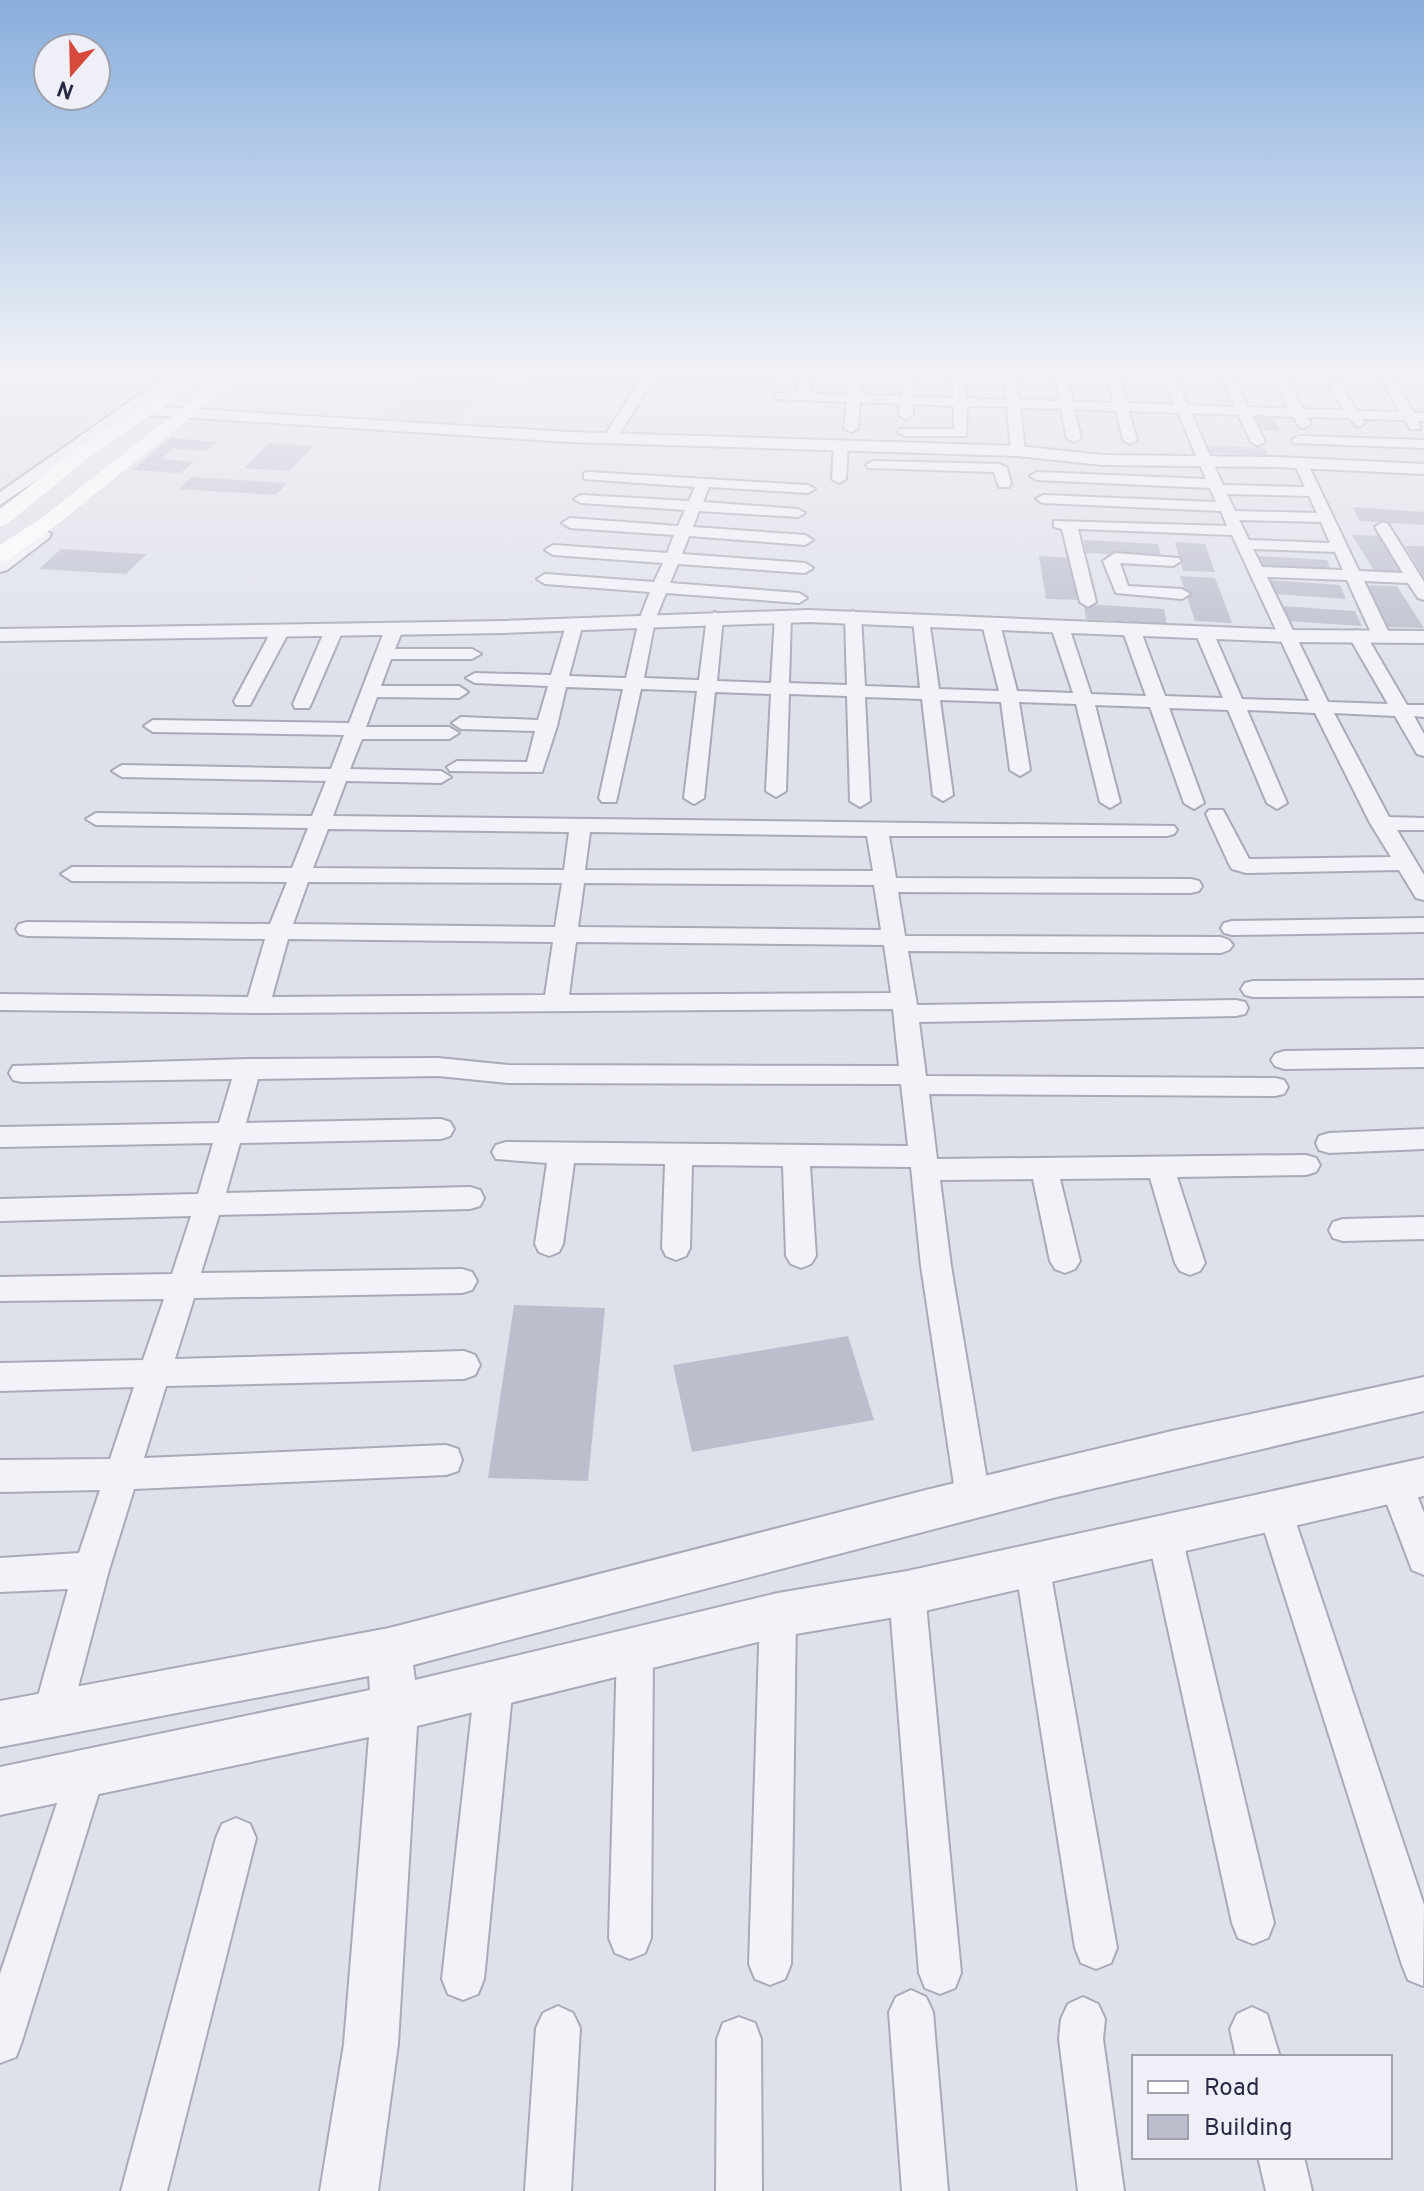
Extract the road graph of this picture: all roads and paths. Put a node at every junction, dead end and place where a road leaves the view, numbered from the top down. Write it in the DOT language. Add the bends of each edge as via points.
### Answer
graph roads {
  1 [pos="48,474"];
  2 [pos="110,474"];
  3 [pos="114,474"];
  4 [pos="839,474"];
  5 [pos="924,474"];
  6 [pos="1003,474"];
  7 [pos="1210,474"];
  8 [pos="1306,474"];
  9 [pos="589,476"];
  10 [pos="1037,476"];
  11 [pos="839,479"];
  12 [pos="704,482"];
  13 [pos="924,482"];
  14 [pos="1004,484"];
  15 [pos="1216,486"];
  16 [pos="808,489"];
  17 [pos="1315,492"];
  18 [pos="581,499"];
  19 [pos="1043,499"];
  20 [pos="695,506"];
  21 [pos="4,509"];
  22 [pos="798,513"];
  23 [pos="1327,518"];
  24 [pos="570,523"];
  25 [pos="1234,524"];
  26 [pos="1383,527"];
  27 [pos="1166,528"];
  28 [pos="685,532"];
  29 [pos="805,540"];
  30 [pos="1341,548"];
  31 [pos="553,550"];
  32 [pos="0,555"];
  33 [pos="675,558"];
  34 [pos="1173,561"];
  35 [pos="0,566"];
  36 [pos="805,568"];
  37 [pos="1256,572"];
  38 [pos="1353,576"];
  39 [pos="1414,578"];
  40 [pos="545,579"];
  41 [pos="662,588"];
  42 [pos="1424,595"];
  43 [pos="799,598"];
  44 [pos="1088,602"];
  45 [pos="783,616"];
  46 [pos="853,616"];
  47 [pos="1190,616"];
  48 [pos="715,617"];
  49 [pos="647,620"];
  50 [pos="921,620"];
  51 [pos="574,623"];
  52 [pos="991,624"];
  53 [pos="1060,627"];
  54 [pos="394,629"];
  55 [pos="1131,629"];
  56 [pos="281,630"];
  57 [pos="334,630"];
  58 [pos="0,635"];
  59 [pos="1357,635"];
  60 [pos="1381,635"];
  61 [pos="1287,636"];
  62 [pos="1424,637"];
  63 [pos="384,654"];
  64 [pos="472,654"];
  65 [pos="475,678"];
  66 [pos="561,681"];
  67 [pos="633,684"];
  68 [pos="707,686"];
  69 [pos="782,690"];
  70 [pos="370,691"];
  71 [pos="459,692"];
  72 [pos="857,692"];
  73 [pos="930,694"];
  74 [pos="1009,696"];
  75 [pos="1084,699"];
  76 [pos="243,701"];
  77 [pos="1158,702"];
  78 [pos="302,704"];
  79 [pos="1236,705"];
  80 [pos="1319,708"];
  81 [pos="1400,710"];
  82 [pos="1424,711"];
  83 [pos="153,726"];
  84 [pos="548,726"];
  85 [pos="355,731"];
  86 [pos="1424,750"];
  87 [pos="1020,770"];
  88 [pos="122,771"];
  89 [pos="338,775"];
  90 [pos="776,791"];
  91 [pos="943,795"];
  92 [pos="609,798"];
  93 [pos="694,798"];
  94 [pos="860,801"];
  95 [pos="1110,802"];
  96 [pos="1194,803"];
  97 [pos="1277,803"];
  98 [pos="1216,814"];
  99 [pos="96,819"];
  100 [pos="322,821"];
  101 [pos="1380,823"];
  102 [pos="581,824"];
  103 [pos="1424,824"];
  104 [pos="877,830"];
  105 [pos="1167,830"];
  106 [pos="72,874"];
  107 [pos="301,874"];
  108 [pos="575,875"];
  109 [pos="1416,877"];
  110 [pos="884,882"];
  111 [pos="1191,886"];
  112 [pos="1424,925"];
  113 [pos="27,929"];
  114 [pos="278,933"];
  115 [pos="568,934"];
  116 [pos="894,940"];
  117 [pos="1424,988"];
  118 [pos="1253,989"];
  119 [pos="0,1002"];
  120 [pos="556,1002"];
  121 [pos="258,1005"];
  122 [pos="905,1008"];
  123 [pos="1236,1008"];
  124 [pos="1424,1058"];
  125 [pos="1284,1060"];
  126 [pos="248,1068"];
  127 [pos="22,1073"];
  128 [pos="914,1080"];
  129 [pos="1275,1087"];
  130 [pos="441,1129"];
  131 [pos="230,1130"];
  132 [pos="0,1137"];
  133 [pos="1424,1139"];
  134 [pos="1329,1143"];
  135 [pos="506,1152"];
  136 [pos="562,1153"];
  137 [pos="679,1154"];
  138 [pos="796,1156"];
  139 [pos="924,1163"];
  140 [pos="1306,1165"];
  141 [pos="1160,1167"];
  142 [pos="1044,1168"];
  143 [pos="470,1198"];
  144 [pos="209,1204"];
  145 [pos="0,1210"];
  146 [pos="1424,1228"];
  147 [pos="1343,1230"];
  148 [pos="549,1244"];
  149 [pos="676,1248"];
  150 [pos="801,1256"];
  151 [pos="1065,1261"];
  152 [pos="1190,1263"];
  153 [pos="462,1281"];
  154 [pos="184,1284"];
  155 [pos="0,1289"];
  156 [pos="464,1365"];
  157 [pos="156,1373"];
  158 [pos="0,1377"];
  159 [pos="1424,1394"];
  160 [pos="446,1460"];
  161 [pos="124,1474"];
  162 [pos="0,1476"];
  163 [pos="1410,1480"];
  164 [pos="973,1498"];
  165 [pos="1275,1511"];
  166 [pos="1165,1537"];
  167 [pos="1424,1558"];
  168 [pos="1032,1564"];
  169 [pos="91,1570"];
  170 [pos="0,1575"];
  171 [pos="907,1593"];
  172 [pos="778,1615"];
  173 [pos="389,1650"];
  174 [pos="635,1650"];
  175 [pos="494,1684"];
  176 [pos="395,1708"];
  177 [pos="52,1714"];
  178 [pos="0,1724"];
  179 [pos="86,1773"];
  180 [pos="0,1791"];
  181 [pos="236,1838"];
  182 [pos="1253,1923"];
  183 [pos="630,1938"];
  184 [pos="1096,1948"];
  185 [pos="770,1964"];
  186 [pos="1423,1965"];
  187 [pos="940,1973"];
  188 [pos="463,1979"];
  189 [pos="911,2012"];
  190 [pos="1083,2019"];
  191 [pos="558,2028"];
  192 [pos="739,2039"];
  193 [pos="0,2041"];
  194 [pos="1281,2159"];
  195 [pos="144,2191"];
  196 [pos="349,2191"];
  197 [pos="548,2191"];
  198 [pos="739,2191"];
  199 [pos="925,2191"];
  200 [pos="1101,2191"];
  201 [pos="1289,2191"];
  1 -- 21 [label="main road"];
  2 -- 32 [label="main road"];
  3 -- 35 [label="street"];
  4 -- 11 [label="street"];
  5 -- 13 [label="street"];
  6 -- 14 [label="street"];
  7 -- 15 [label="street"];
  8 -- 17 [label="street"];
  9 -- 12 [label="street"];
  10 -- 15 [label="street"];
  12 -- 16 [label="street"];
  12 -- 20 [label="street"];
  15 -- 17 [label="street"];
  15 -- 25 [label="street"];
  17 -- 23 [label="street"];
  18 -- 20 [label="street"];
  19 -- 25 [label="street"];
  20 -- 22 [label="street"];
  20 -- 28 [label="street"];
  23 -- 25 [label="street"];
  23 -- 30 [label="street"];
  24 -- 28 [label="street"];
  25 -- 27 [label="street"];
  25 -- 30 [label="street"];
  25 -- 37 [label="street"];
  26 -- 39 [label="street"];
  27 -- 34 [label="street"];
  27 -- 44 [label="street" via="1064,524"];
  28 -- 29 [label="street"];
  28 -- 33 [label="street"];
  30 -- 38 [label="street"];
  31 -- 33 [label="street"];
  33 -- 36 [label="street"];
  33 -- 41 [label="street"];
  34 -- 47 [label="street"];
  34 -- 47 [label="street" via="1111,561 1122,590"];
  37 -- 38 [label="street"];
  37 -- 61 [label="street"];
  38 -- 39 [label="street"];
  38 -- 60 [label="street"];
  39 -- 42 [label="street"];
  40 -- 41 [label="street"];
  41 -- 43 [label="street"];
  41 -- 49 [label="street"];
  45 -- 46 [label="street"];
  45 -- 48 [label="street"];
  45 -- 69 [label="street"];
  46 -- 50 [label="street"];
  46 -- 72 [label="street"];
  47 -- 55 [label="street"];
  47 -- 61 [label="street"];
  47 -- 79 [label="street"];
  48 -- 49 [label="street"];
  48 -- 68 [label="street"];
  49 -- 51 [label="street"];
  49 -- 67 [label="street"];
  50 -- 52 [label="street"];
  50 -- 73 [label="street"];
  51 -- 54 [label="street"];
  51 -- 66 [label="street"];
  52 -- 53 [label="street"];
  52 -- 74 [label="street"];
  53 -- 55 [label="street"];
  53 -- 75 [label="street"];
  54 -- 57 [label="street"];
  54 -- 63 [label="street"];
  55 -- 77 [label="street"];
  56 -- 57 [label="street"];
  56 -- 58 [label="street"];
  56 -- 76 [label="street"];
  57 -- 78 [label="street"];
  59 -- 60 [label="street"];
  59 -- 61 [label="street"];
  59 -- 81 [label="street"];
  60 -- 62 [label="street"];
  61 -- 80 [label="street"];
  63 -- 64 [label="street"];
  63 -- 70 [label="street"];
  65 -- 66 [label="street"];
  66 -- 67 [label="street"];
  66 -- 84 [label="street"];
  67 -- 68 [label="street"];
  67 -- 92 [label="street"];
  68 -- 69 [label="street"];
  68 -- 93 [label="street"];
  69 -- 72 [label="street"];
  69 -- 90 [label="street"];
  70 -- 71 [label="street"];
  70 -- 85 [label="street"];
  72 -- 73 [label="street"];
  72 -- 94 [label="street"];
  73 -- 74 [label="street"];
  73 -- 91 [label="street"];
  74 -- 75 [label="street"];
  74 -- 87 [label="street"];
  75 -- 77 [label="street"];
  75 -- 95 [label="street"];
  77 -- 79 [label="street"];
  77 -- 96 [label="street"];
  79 -- 80 [label="street"];
  79 -- 97 [label="street"];
  80 -- 81 [label="street"];
  80 -- 101 [label="street"];
  81 -- 82 [label="street"];
  81 -- 86 [label="street"];
  83 -- 85 [label="street"];
  84 -- 85 [label="street"];
  84 -- 89 [label="street" via="533,770"];
  85 -- 89 [label="street"];
  88 -- 89 [label="street"];
  89 -- 100 [label="street"];
  98 -- 109 [label="street" via="1240,864 1246,866"];
  99 -- 100 [label="street"];
  100 -- 102 [label="street"];
  100 -- 107 [label="street"];
  101 -- 103 [label="street"];
  101 -- 109 [label="street"];
  102 -- 104 [label="street"];
  102 -- 108 [label="street"];
  104 -- 105 [label="street"];
  104 -- 110 [label="street"];
  106 -- 107 [label="street"];
  107 -- 108 [label="street"];
  107 -- 114 [label="street"];
  108 -- 110 [label="street"];
  108 -- 115 [label="street"];
  110 -- 111 [label="street"];
  110 -- 116 [label="street"];
  112 -- 116 [label="street" via="1226,936"];
  113 -- 114 [label="street"];
  114 -- 115 [label="street"];
  114 -- 121 [label="street"];
  115 -- 116 [label="street"];
  115 -- 120 [label="street"];
  116 -- 122 [label="street"];
  117 -- 118 [label="street"];
  119 -- 121 [label="street"];
  120 -- 121 [label="street"];
  120 -- 122 [label="street"];
  122 -- 123 [label="street"];
  122 -- 128 [label="street"];
  124 -- 125 [label="street"];
  126 -- 127 [label="street"];
  126 -- 128 [label="street" via="438,1067 508,1074"];
  126 -- 131 [label="street"];
  128 -- 129 [label="street"];
  128 -- 139 [label="street"];
  130 -- 131 [label="street"];
  131 -- 132 [label="street"];
  131 -- 144 [label="street"];
  133 -- 134 [label="street"];
  135 -- 136 [label="street"];
  136 -- 137 [label="street"];
  136 -- 148 [label="street"];
  137 -- 138 [label="street"];
  137 -- 149 [label="street"];
  138 -- 139 [label="street"];
  138 -- 150 [label="street"];
  139 -- 142 [label="street"];
  139 -- 164 [label="street"];
  140 -- 141 [label="street"];
  141 -- 142 [label="street"];
  141 -- 152 [label="street"];
  142 -- 151 [label="street"];
  143 -- 144 [label="street"];
  144 -- 145 [label="street"];
  144 -- 154 [label="street"];
  146 -- 147 [label="street"];
  153 -- 154 [label="street"];
  154 -- 155 [label="street"];
  154 -- 157 [label="street"];
  156 -- 157 [label="street"];
  157 -- 158 [label="street"];
  157 -- 161 [label="street"];
  159 -- 164 [label="street"];
  160 -- 161 [label="street"];
  161 -- 162 [label="street"];
  161 -- 169 [label="street"];
  163 -- 165 [label="street"];
  163 -- 167 [label="street"];
  164 -- 173 [label="street"];
  165 -- 166 [label="street"];
  165 -- 186 [label="street"];
  166 -- 168 [label="street"];
  166 -- 182 [label="street"];
  168 -- 171 [label="street"];
  168 -- 184 [label="street"];
  169 -- 170 [label="street"];
  169 -- 177 [label="street"];
  171 -- 172 [label="street"];
  171 -- 187 [label="street"];
  172 -- 174 [label="street"];
  172 -- 185 [label="street"];
  173 -- 176 [label="street"];
  173 -- 177 [label="street"];
  174 -- 175 [label="street"];
  174 -- 183 [label="street"];
  175 -- 176 [label="street"];
  175 -- 188 [label="street"];
  176 -- 179 [label="street"];
  176 -- 196 [label="street" via="371,2044"];
  177 -- 178 [label="street"];
  179 -- 180 [label="street"];
  179 -- 193 [label="street"];
  181 -- 195 [label="street"];
  189 -- 199 [label="street"];
  190 -- 200 [label="street" via="1081,2039"];
  191 -- 197 [label="street"];
  192 -- 198 [label="street"];
  194 -- 201 [label="street"];
}
